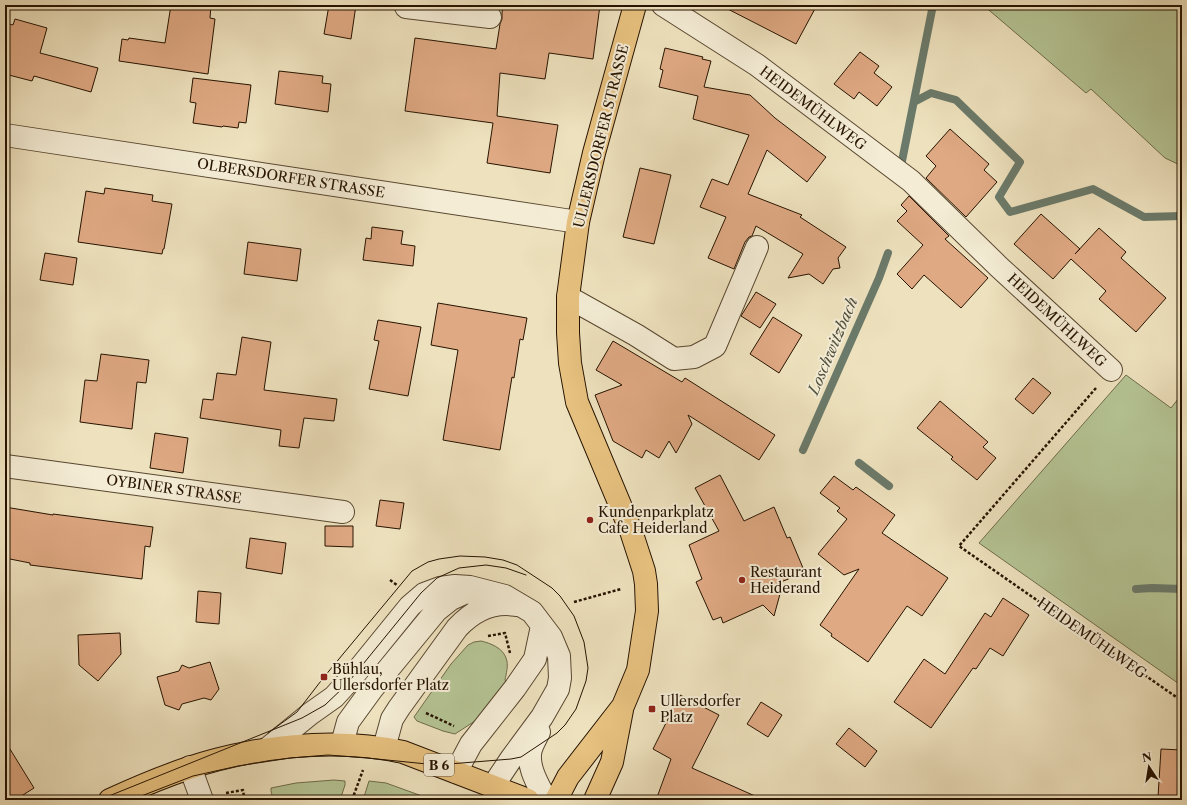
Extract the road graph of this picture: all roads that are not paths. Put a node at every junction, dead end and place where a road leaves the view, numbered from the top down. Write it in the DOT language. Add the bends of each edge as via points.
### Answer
graph roads {
  1 [pos="406,5"];
  2 [pos="635,5"];
  3 [pos="663,5"];
  4 [pos="490,16"];
  5 [pos="5,135"];
  6 [pos="578,222"];
  7 [pos="756,247"];
  8 [pos="568,297"];
  9 [pos="1111,370"];
  10 [pos="5,466"];
  11 [pos="343,512"];
  12 [pos="487,591"];
  13 [pos="522,606"];
  14 [pos="542,626"];
  15 [pos="623,706"];
  16 [pos="542,717"];
  17 [pos="342,744"];
  18 [pos="377,747"];
  19 [pos="267,749"];
  20 [pos="190,767"];
  21 [pos="456,772"];
  22 [pos="493,786"];
  23 [pos="110,800"];
  24 [pos="202,800"];
  25 [pos="528,800"];
  26 [pos="546,800"];
  27 [pos="556,800"];
  28 [pos="595,800"];
  1 -- 4 [label="street" via="406,8"];
  2 -- 6 [label="main road, ULLERSDORFER STRASSE" via="594,153"];
  3 -- 9 [label="street, HEIDEMÜHLWEG" via="757,66 910,181"];
  5 -- 6 [label="street, OLBERSDORFER STRASSE"];
  6 -- 8 [label="main road, ULLERSDORFER STRASSE"];
  7 -- 8 [label="street" via="715,346 694,357 674,358"];
  8 -- 15 [label="main road, ULLERSDORFER STRASSE" via="570,363 577,402 631,531 646,584 647,611 638,670"];
  10 -- 11 [label="street, OYBINER STRASSE"];
  12 -- 13 [label="street" via="506,596"];
  12 -- 17 [label="street" via="464,593 436,611 348,722"];
  12 -- 19 [label="street" via="455,586 424,594 410,606 334,697"];
  13 -- 14 [label="street" via="532,612"];
  13 -- 18 [label="street" via="507,603 493,605 466,619 411,690"];
  14 -- 16 [label="street" via="551,637 559,656 560,678 558,689"];
  14 -- 21 [label="street" via="535,659 471,744"];
  15 -- 27 [label="main road" via="568,777"];
  15 -- 28 [label="main road" via="612,762"];
  16 -- 22 [label="street"];
  16 -- 26 [label="street" via="530,750 530,761"];
  17 -- 18 [label="main road, B 6"];
  17 -- 19 [label="main road, B 6"];
  18 -- 21 [label="main road, B 6" via="403,752"];
  19 -- 20 [label="main road, B 6"];
  20 -- 23 [label="main road, B 6"];
  20 -- 24 [label="street"];
  21 -- 22 [label="main road, B 6"];
  22 -- 25 [label="main road, B 6"];
}
